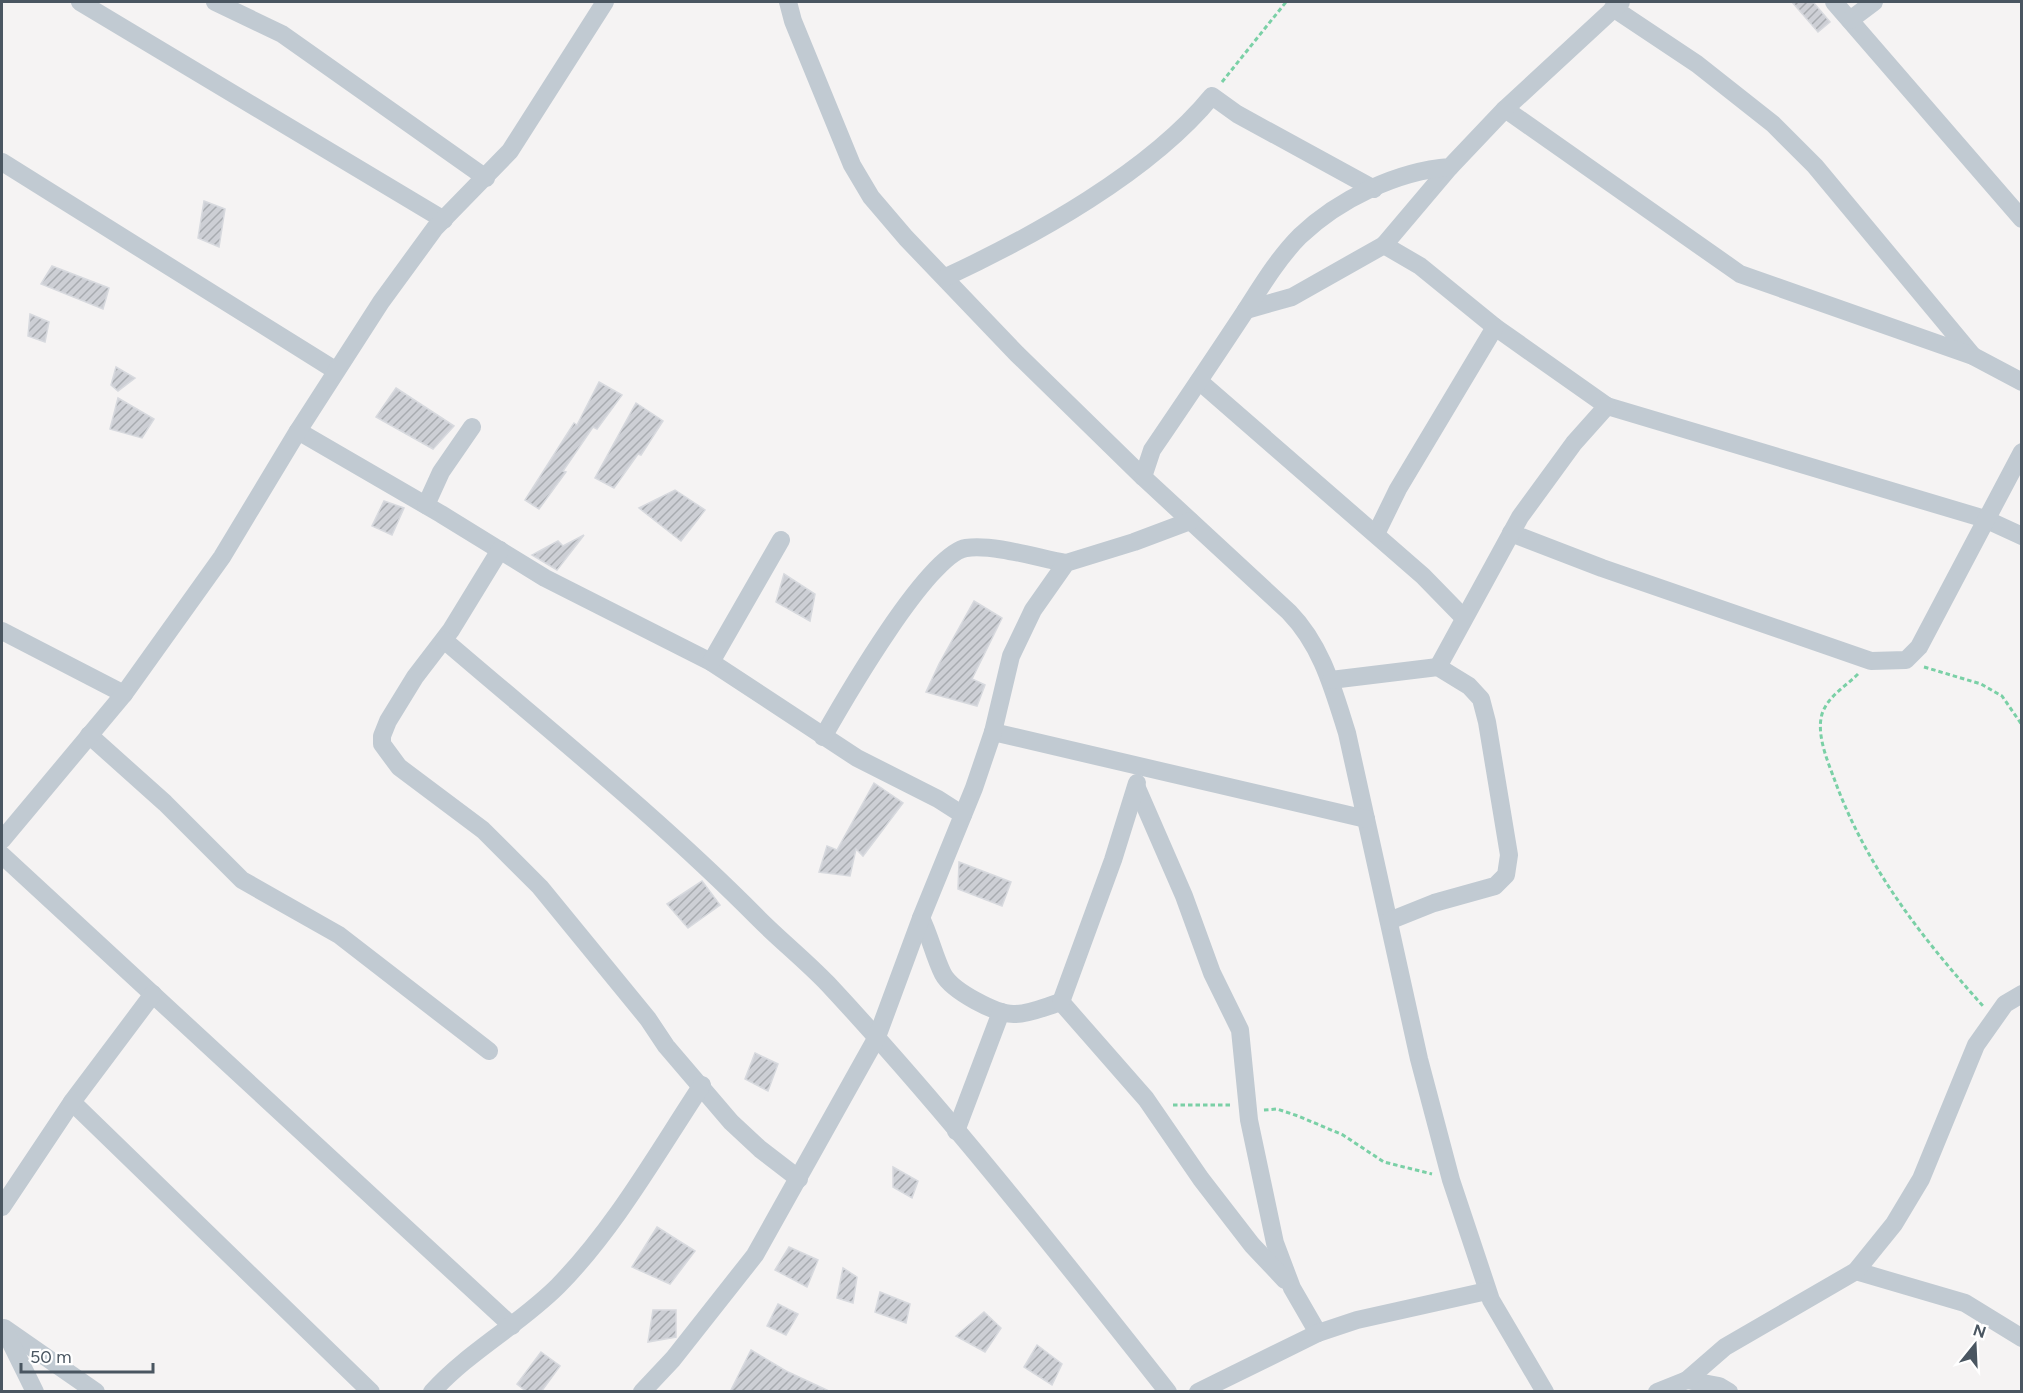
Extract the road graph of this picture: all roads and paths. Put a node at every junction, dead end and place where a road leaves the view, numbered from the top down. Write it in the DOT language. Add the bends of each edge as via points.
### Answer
graph roads {
  1 [pos="80,2"];
  2 [pos="215,2"];
  3 [pos="605,2"];
  4 [pos="788,2"];
  5 [pos="1286,2"];
  6 [pos="1834,2"];
  7 [pos="1874,2"];
  8 [pos="1617,5"];
  9 [pos="1850,20"];
  10 [pos="1212,96"];
  11 [pos="1505,110"];
  12 [pos="2,162"];
  13 [pos="1450,167"];
  14 [pos="486,178"];
  15 [pos="1374,189"];
  16 [pos="2022,219"];
  17 [pos="444,220"];
  18 [pos="1384,245"];
  19 [pos="946,277"];
  20 [pos="1246,310"];
  21 [pos="1496,327"];
  22 [pos="1973,356"];
  23 [pos="330,367"];
  24 [pos="1199,381"];
  25 [pos="2022,382"];
  26 [pos="1607,406"];
  27 [pos="472,427"];
  28 [pos="298,431"];
  29 [pos="2022,452"];
  30 [pos="1143,477"];
  31 [pos="426,505"];
  32 [pos="1985,519"];
  33 [pos="1190,520"];
  34 [pos="1511,533"];
  35 [pos="1376,534"];
  36 [pos="2022,536"];
  37 [pos="781,540"];
  38 [pos="500,550"];
  39 [pos="1066,563"];
  40 [pos="1464,618"];
  41 [pos="2,631"];
  42 [pos="444,640"];
  43 [pos="1906,660"];
  44 [pos="1871,661"];
  45 [pos="711,662"];
  46 [pos="1438,667"];
  47 [pos="1331,680"];
  48 [pos="124,694"];
  49 [pos="2022,724"];
  50 [pos="993,732"];
  51 [pos="89,735"];
  52 [pos="823,737"];
  53 [pos="1138,768"];
  54 [pos="1137,788"];
  55 [pos="963,815"];
  56 [pos="1366,819"];
  57 [pos="2,840"];
  58 [pos="2,855"];
  59 [pos="921,918"];
  60 [pos="1389,921"];
  61 [pos="153,994"];
  62 [pos="2022,994"];
  63 [pos="1061,1002"];
  64 [pos="1001,1012"];
  65 [pos="1995,1018"];
  66 [pos="877,1037"];
  67 [pos="489,1051"];
  68 [pos="702,1085"];
  69 [pos="1146,1099"];
  70 [pos="72,1102"];
  71 [pos="1248,1109"];
  72 [pos="956,1131"];
  73 [pos="799,1179"];
  74 [pos="1451,1180"];
  75 [pos="2,1207"];
  76 [pos="1856,1271"];
  77 [pos="1292,1288"];
  78 [pos="1487,1291"];
  79 [pos="3,1326"];
  80 [pos="512,1326"];
  81 [pos="1318,1333"];
  82 [pos="2022,1338"];
  83 [pos="1687,1380"];
  84 [pos="35,1392"];
  85 [pos="96,1392"];
  86 [pos="371,1392"];
  87 [pos="432,1392"];
  88 [pos="642,1392"];
  89 [pos="1168,1392"];
  90 [pos="1198,1392"];
  91 [pos="1545,1392"];
  92 [pos="1657,1392"];
  93 [pos="1729,1392"];
  1 -- 17 [label="street"];
  2 -- 14 [label="street" via="282,34"];
  3 -- 14 [label="street" via="510,151"];
  4 -- 19 [label="street" via="852,165 871,197"];
  5 -- 10 [label="path"];
  6 -- 9 [label="street"];
  7 -- 9 [label="street"];
  8 -- 11 [label="street"];
  8 -- 22 [label="street" via="1773,124 1815,166"];
  9 -- 16 [label="street"];
  10 -- 15 [label="street"];
  10 -- 19 [label="street" via="1181,132 1109,184 1030,236"];
  11 -- 13 [label="street"];
  11 -- 22 [label="street" via="1740,274"];
  12 -- 23 [label="street"];
  13 -- 15 [label="street" via="1428,168"];
  13 -- 18 [label="street"];
  14 -- 17 [label="street"];
  15 -- 20 [label="street" via="1347,201 1299,237"];
  17 -- 28 [label="street" via="381,302"];
  18 -- 20 [label="street" via="1292,297"];
  18 -- 21 [label="street" via="1420,266"];
  19 -- 30 [label="street" via="1017,354"];
  20 -- 24 [label="street"];
  21 -- 26 [label="street"];
  21 -- 35 [label="street" via="1398,489"];
  22 -- 25 [label="street"];
  24 -- 30 [label="street" via="1152,450"];
  24 -- 35 [label="street"];
  26 -- 32 [label="street"];
  26 -- 34 [label="street" via="1574,443"];
  27 -- 31 [label="street" via="441,472"];
  28 -- 31 [label="street"];
  28 -- 48 [label="street" via="222,557"];
  29 -- 32 [label="street"];
  30 -- 33 [label="street"];
  31 -- 38 [label="street"];
  32 -- 36 [label="street"];
  32 -- 43 [label="street" via="1919,646"];
  33 -- 39 [label="street"];
  33 -- 47 [label="street" via="1303,627"];
  34 -- 40 [label="street"];
  34 -- 44 [label="street"];
  35 -- 40 [label="street"];
  37 -- 45 [label="street"];
  38 -- 42 [label="street"];
  38 -- 45 [label="street" via="545,578"];
  39 -- 50 [label="street" via="1021,631 1005,675"];
  39 -- 52 [label="street" via="987,548 965,548 951,555 873,651"];
  40 -- 46 [label="street"];
  41 -- 48 [label="street"];
  42 -- 66 [label="street" via="725,883"];
  42 -- 68 [label="street" via="388,721 382,736 387,754 483,831 540,887 666,1046"];
  43 -- 44 [label="street"];
  43 -- 49 [label="path" via="1981,684 2002,696"];
  44 -- 65 [label="path" via="1829,699 1822,716 1828,765 1854,830 1900,906 1937,955"];
  45 -- 52 [label="street"];
  46 -- 47 [label="street"];
  46 -- 60 [label="street" via="1469,686 1481,699 1509,855 1506,875 1496,886 1434,903"];
  47 -- 56 [label="street"];
  48 -- 51 [label="street"];
  50 -- 53 [label="street"];
  50 -- 55 [label="street"];
  51 -- 57 [label="street"];
  51 -- 67 [label="street" via="242,880 339,935"];
  52 -- 55 [label="street"];
  53 -- 54 [label="street"];
  53 -- 56 [label="street"];
  54 -- 63 [label="street"];
  54 -- 71 [label="street" via="1212,973 1240,1030"];
  55 -- 59 [label="street"];
  56 -- 60 [label="street"];
  58 -- 61 [label="street"];
  59 -- 64 [label="street" via="951,985"];
  59 -- 66 [label="street"];
  60 -- 74 [label="street"];
  61 -- 70 [label="street"];
  61 -- 80 [label="street"];
  62 -- 65 [label="street" via="2005,1004"];
  63 -- 64 [label="street" via="1016,1014"];
  63 -- 69 [label="street"];
  64 -- 72 [label="street"];
  65 -- 76 [label="street" via="1976,1045 1921,1179 1894,1224"];
  66 -- 72 [label="street"];
  66 -- 73 [label="street"];
  68 -- 73 [label="street" via="738,1128"];
  68 -- 80 [label="street" via="598,1239 558,1286"];
  69 -- 71 [label="path" via="1185,1106 1234,1105"];
  69 -- 77 [label="street" via="1201,1179 1252,1245"];
  70 -- 75 [label="street"];
  70 -- 86 [label="street"];
  71 -- 74 [label="path" via="1277,1109 1343,1135 1383,1162"];
  71 -- 77 [label="street" via="1275,1243"];
  72 -- 89 [label="street"];
  73 -- 88 [label="street" via="755,1255"];
  74 -- 78 [label="street"];
  76 -- 82 [label="street" via="1965,1303"];
  76 -- 83 [label="street" via="1725,1347"];
  77 -- 81 [label="street"];
  78 -- 81 [label="street" via="1357,1320"];
  78 -- 91 [label="street"];
  79 -- 84 [label="street"];
  79 -- 85 [label="street"];
  80 -- 87 [label="street"];
  81 -- 90 [label="street"];
  83 -- 92 [label="street"];
  83 -- 93 [label="street" via="1719,1386"];
}
